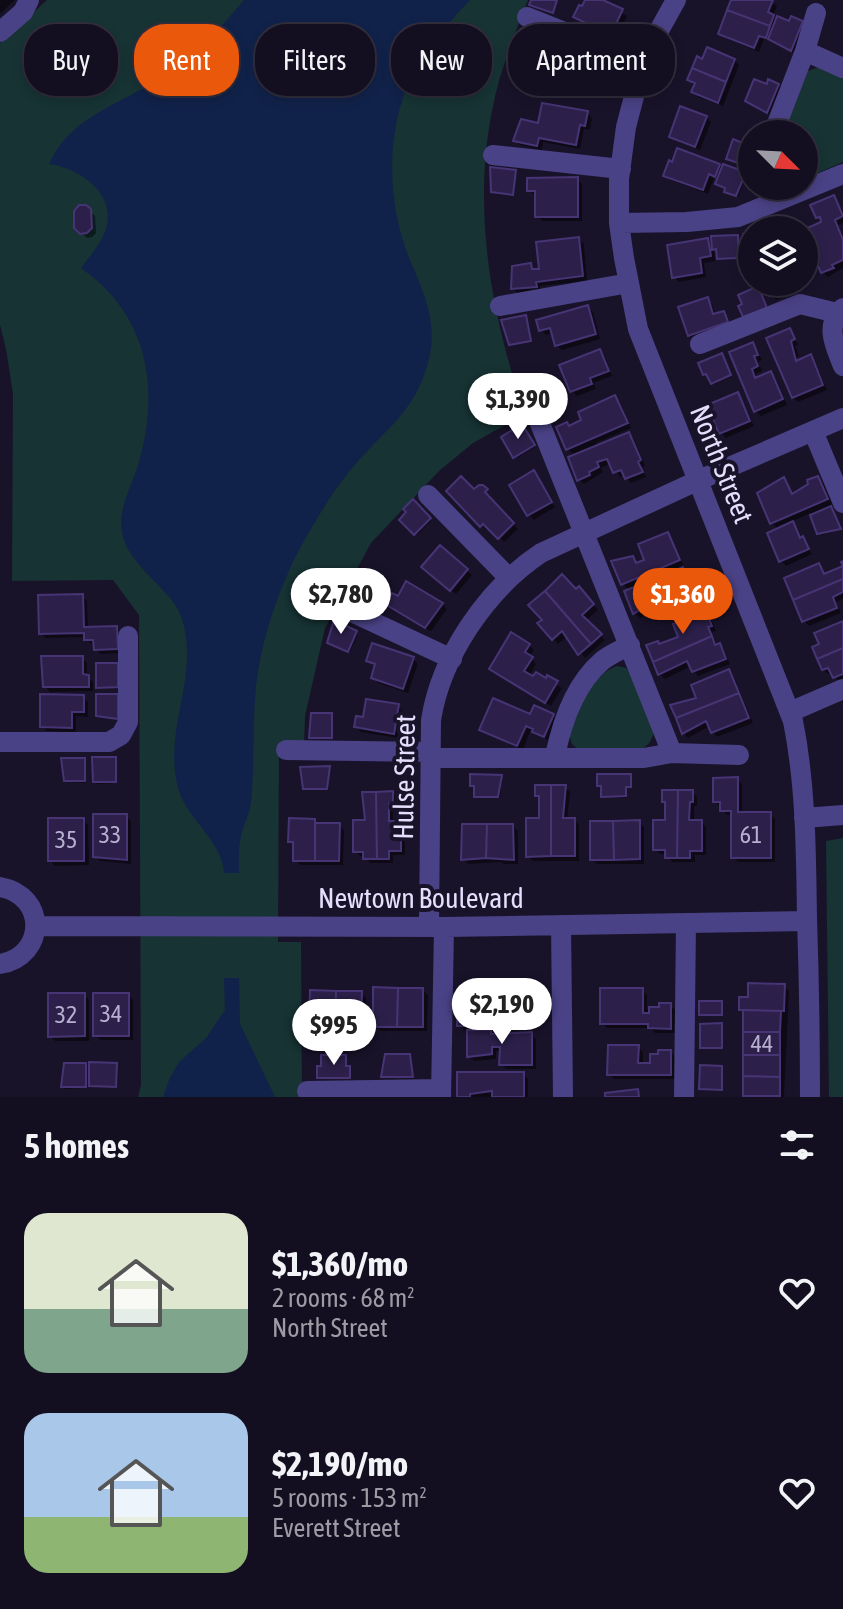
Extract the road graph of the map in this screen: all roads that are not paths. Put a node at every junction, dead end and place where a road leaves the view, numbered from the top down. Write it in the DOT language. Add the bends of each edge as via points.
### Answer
graph roads {
  1 [pos="29,0"];
  2 [pos="676,0"];
  3 [pos="816,13"];
  4 [pos="527,17"];
  5 [pos="545,24"];
  6 [pos="663,24"];
  7 [pos="0,32"];
  8 [pos="805,51"];
  9 [pos="843,68"];
  10 [pos="635,96"];
  11 [pos="778,120"];
  12 [pos="493,155"];
  13 [pos="621,169"];
  14 [pos="843,174"];
  15 [pos="758,200"];
  16 [pos="758,208"];
  17 [pos="619,223"];
  18 [pos="629,283"];
  19 [pos="500,306"];
  20 [pos="840,310"];
  21 [pos="700,344"];
  22 [pos="843,366"];
  23 [pos="535,411"];
  24 [pos="843,418"];
  25 [pos="813,431"];
  26 [pos="699,480"];
  27 [pos="428,495"];
  28 [pos="843,503"];
  29 [pos="585,532"];
  30 [pos="509,578"];
  31 [pos="343,608"];
  32 [pos="128,636"];
  33 [pos="630,645"];
  34 [pos="452,659"];
  35 [pos="843,689"];
  36 [pos="790,712"];
  37 [pos="0,742"];
  38 [pos="286,750"];
  39 [pos="672,753"];
  40 [pos="430,755"];
  41 [pos="739,755"];
  42 [pos="555,756"];
  43 [pos="843,815"];
  44 [pos="804,818"];
  45 [pos="0,887"];
  46 [pos="807,921"];
  47 [pos="686,923"];
  48 [pos="561,925"];
  49 [pos="36,926"];
  50 [pos="437,926"];
  51 [pos="0,964"];
  52 [pos="307,1091"];
  53 [pos="441,1093"];
  54 [pos="563,1097"];
  55 [pos="684,1097"];
  56 [pos="810,1097"];
  1 -- 7 [label="street"];
  2 -- 6 [label="street, North Street"];
  3 -- 8 [label="street"];
  4 -- 5 [label="street"];
  8 -- 9 [label="street"];
  8 -- 11 [label="street"];
  10 -- 13 [label="street, North Street"];
  12 -- 13 [label="street"];
  13 -- 17 [label="street, North Street"];
  14 -- 16 [label="street"];
  15 -- 16 [label="street"];
  16 -- 17 [label="street" via="738,217"];
  17 -- 18 [label="street, North Street"];
  18 -- 19 [label="street"];
  18 -- 26 [label="street, North Street" via="638,329"];
  20 -- 21 [label="street" via="800,304"];
  20 -- 22 [label="street" via="831,327"];
  23 -- 29 [label="street"];
  24 -- 25 [label="street, Hulse Street"];
  25 -- 26 [label="street, Hulse Street"];
  25 -- 28 [label="street"];
  26 -- 29 [label="street, Hulse Street"];
  26 -- 36 [label="street, North Street"];
  27 -- 30 [label="street"];
  29 -- 30 [label="street, Hulse Street" via="541,553"];
  29 -- 33 [label="street"];
  30 -- 34 [label="street, Hulse Street" via="485,605"];
  31 -- 34 [label="street"];
  32 -- 37 [label="street" via="128,722 121,735 109,742"];
  33 -- 39 [label="street"];
  33 -- 42 [label="street" via="602,661 580,687 560,729"];
  34 -- 40 [label="street, Hulse Street" via="435,694"];
  35 -- 36 [label="street"];
  36 -- 44 [label="street, North Street"];
  38 -- 40 [label="street"];
  39 -- 41 [label="street"];
  39 -- 42 [label="street" via="644,758"];
  40 -- 42 [label="street"];
  40 -- 50 [label="street, Hulse Street"];
  43 -- 44 [label="street"];
  44 -- 46 [label="street, North Street"];
  45 -- 49 [label="street" via="26,900"];
  46 -- 47 [label="street, Newtown Boulevard"];
  46 -- 56 [label="street, North Street"];
  47 -- 48 [label="street, Newtown Boulevard"];
  47 -- 55 [label="street"];
  48 -- 50 [label="street, Newtown Boulevard"];
  48 -- 54 [label="street"];
  49 -- 50 [label="street, Newtown Boulevard"];
  49 -- 51 [label="street" via="24,953"];
  50 -- 53 [label="street, Hulse Street"];
  52 -- 53 [label="street"];
}
